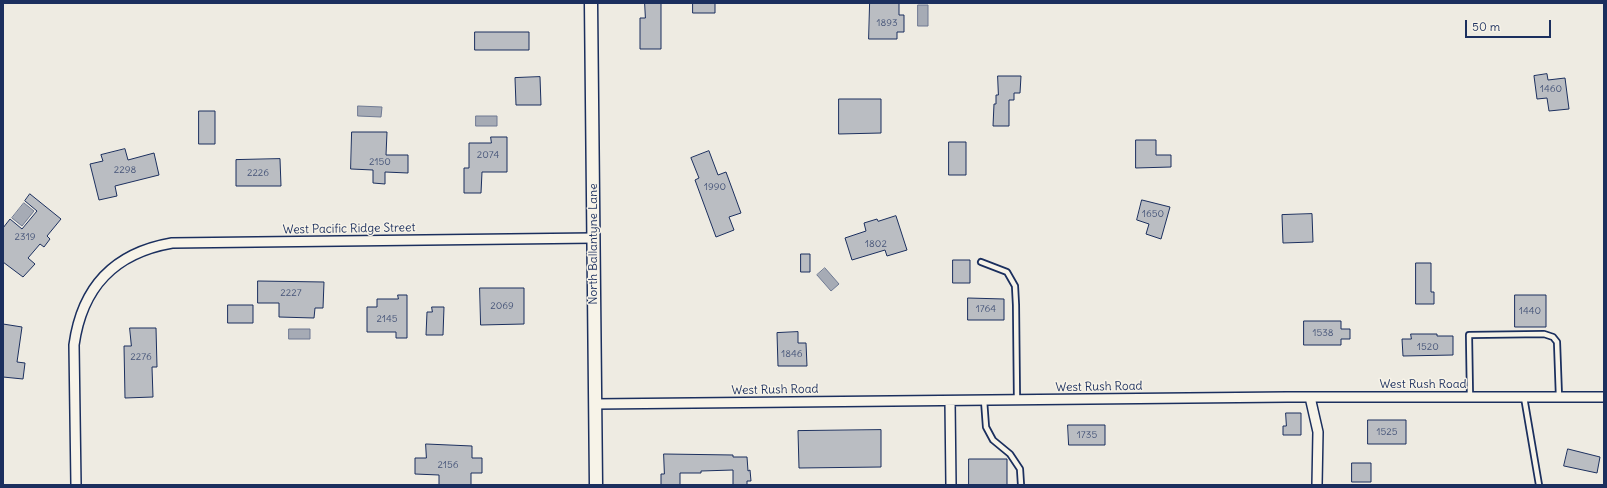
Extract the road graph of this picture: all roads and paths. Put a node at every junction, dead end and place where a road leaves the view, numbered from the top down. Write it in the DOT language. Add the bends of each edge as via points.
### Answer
graph roads {
  1 [pos="591,3"];
  2 [pos="594,238"];
  3 [pos="981,262"];
  4 [pos="1310,397"];
  5 [pos="1470,397"];
  6 [pos="1524,397"];
  7 [pos="1559,397"];
  8 [pos="1604,397"];
  9 [pos="984,400"];
  10 [pos="1017,400"];
  11 [pos="950,401"];
  12 [pos="595,404"];
  13 [pos="76,485"];
  14 [pos="596,485"];
  15 [pos="951,485"];
  16 [pos="1021,485"];
  17 [pos="1317,485"];
  18 [pos="1539,485"];
  1 -- 2 [label="street, North Ballantyne Lane"];
  2 -- 12 [label="street, North Ballantyne Lane"];
  2 -- 13 [label="street, West Pacific Ridge Street" via="172,243 139,252 110,270 95,287 76,328"];
  3 -- 10 [label="lane" via="1007,272 1015,286"];
  4 -- 5 [label="street, West Rush Road"];
  4 -- 10 [label="street, West Rush Road"];
  4 -- 17 [label="street" via="1318,432"];
  5 -- 6 [label="street, West Rush Road"];
  5 -- 7 [label="lane" via="1469,335 1544,334 1553,337 1557,342"];
  6 -- 7 [label="street, West Rush Road"];
  6 -- 18 [label="lane"];
  7 -- 8 [label="street, West Rush Road"];
  9 -- 10 [label="street, West Rush Road"];
  9 -- 11 [label="street, West Rush Road"];
  9 -- 16 [label="lane" via="986,427 992,440 1010,454 1020,469"];
  11 -- 12 [label="street, West Rush Road"];
  11 -- 15 [label="street"];
  12 -- 14 [label="street, North Ballantyne Lane"];
}
